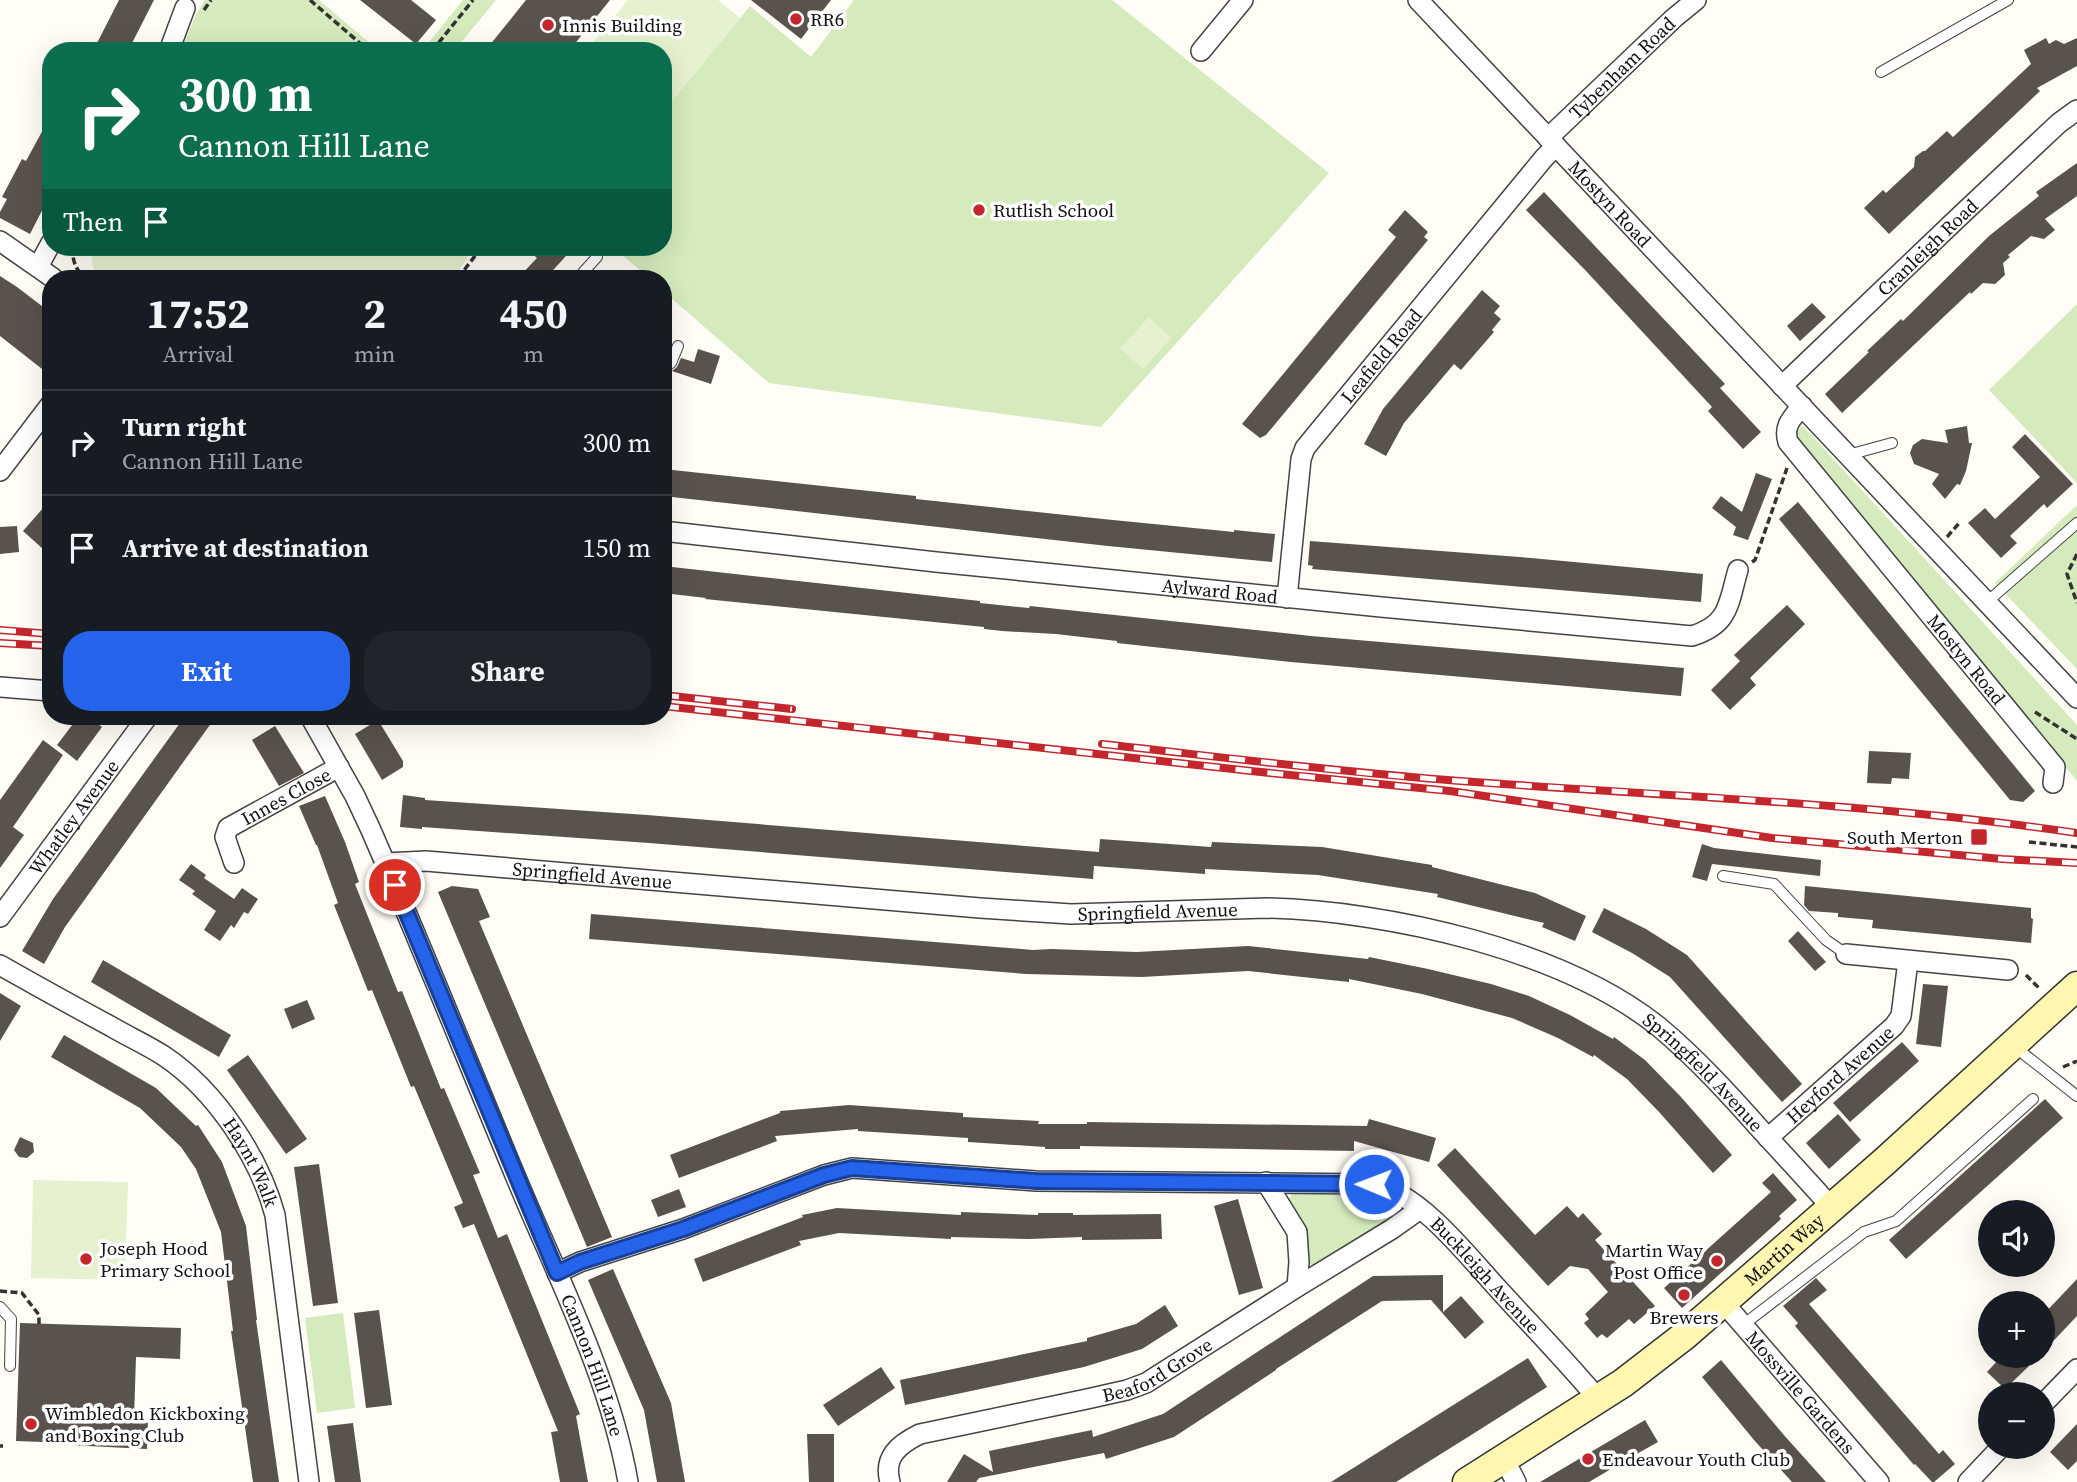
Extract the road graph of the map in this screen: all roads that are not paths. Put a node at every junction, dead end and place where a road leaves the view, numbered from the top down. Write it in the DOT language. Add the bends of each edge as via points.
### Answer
graph roads {
  1 [pos="1243,0"];
  2 [pos="1418,0"];
  3 [pos="1696,0"];
  4 [pos="2008,0"];
  5 [pos="185,8"];
  6 [pos="172,42"];
  7 [pos="1201,51"];
  8 [pos="1881,72"];
  9 [pos="2077,110"];
  10 [pos="1552,142"];
  11 [pos="0,241"];
  12 [pos="597,257"];
  13 [pos="42,270"];
  14 [pos="585,270"];
  15 [pos="678,346"];
  16 [pos="672,361"];
  17 [pos="1782,386"];
  18 [pos="1802,406"];
  19 [pos="42,416"];
  20 [pos="1892,443"];
  21 [pos="1848,456"];
  22 [pos="0,471"];
  23 [pos="2077,523"];
  24 [pos="672,532"];
  25 [pos="1738,570"];
  26 [pos="1287,598"];
  27 [pos="1987,602"];
  28 [pos="0,687"];
  29 [pos="42,690"];
  30 [pos="0,698"];
  31 [pos="2077,698"];
  32 [pos="141,725"];
  33 [pos="315,725"];
  34 [pos="339,767"];
  35 [pos="2053,783"];
  36 [pos="234,863"];
  37 [pos="385,863"];
  38 [pos="1723,876"];
  39 [pos="0,917"];
  40 [pos="1846,954"];
  41 [pos="1908,961"];
  42 [pos="0,965"];
  43 [pos="2008,970"];
  44 [pos="2077,986"];
  45 [pos="2012,1045"];
  46 [pos="2077,1096"];
  47 [pos="2033,1099"];
  48 [pos="1768,1138"];
  49 [pos="1266,1182"];
  50 [pos="1832,1208"];
  51 [pos="1420,1209"];
  52 [pos="557,1273"];
  53 [pos="1297,1287"];
  54 [pos="1723,1303"];
  55 [pos="0,1307"];
  56 [pos="1743,1325"];
  57 [pos="10,1366"];
  58 [pos="2077,1369"];
  59 [pos="2055,1392"];
  60 [pos="1598,1399"];
  61 [pos="1990,1459"];
  62 [pos="1510,1470"];
  63 [pos="309,1482"];
  64 [pos="628,1482"];
  65 [pos="890,1482"];
  66 [pos="1466,1482"];
  67 [pos="1880,1482"];
  68 [pos="1968,1482"];
  1 -- 7 [label="street"];
  2 -- 10 [label="street, Mostyn Road"];
  3 -- 10 [label="street, Tybenham Road"];
  4 -- 8 [label="lane"];
  5 -- 6 [label="street"];
  9 -- 17 [label="street, Cranleigh Road"];
  10 -- 17 [label="street, Mostyn Road"];
  10 -- 26 [label="street, Leafield Road" via="1305,448"];
  11 -- 13 [label="street"];
  12 -- 14 [label="lane"];
  15 -- 16 [label="lane"];
  17 -- 18 [label="street, Mostyn Road"];
  18 -- 21 [label="street, Mostyn Road"];
  18 -- 35 [label="street, Mostyn Road" via="1787,426 1788,442 2055,767"];
  19 -- 22 [label="street"];
  20 -- 21 [label="lane"];
  21 -- 27 [label="street, Mostyn Road"];
  23 -- 27 [label="lane"];
  24 -- 26 [label="street, Aylward Road"];
  25 -- 26 [label="street, Aylward Road" via="1726,612 1708,631 1692,636"];
  27 -- 31 [label="street, Mostyn Road"];
  28 -- 29 [label="street"];
  28 -- 30 [label="lane"];
  32 -- 39 [label="street, Whatley Avenue"];
  33 -- 34 [label="street, Cannon Hill Lane"];
  34 -- 36 [label="street, Innes Close" via="228,828 225,836"];
  34 -- 37 [label="street, Cannon Hill Lane"];
  37 -- 48 [label="street, Springfield Avenue" via="426,861 1071,914 1289,909 1393,923 1525,957 1581,979 1632,1008 1677,1042"];
  37 -- 52 [label="street, Cannon Hill Lane"];
  38 -- 40 [label="lane" via="1774,884 1826,940"];
  40 -- 41 [label="street"];
  41 -- 43 [label="street"];
  41 -- 48 [label="street, Heyford Avenue" via="1901,1016 1894,1026"];
  42 -- 63 [label="street, Haynt Walk" via="164,1056 217,1104 254,1161 275,1215"];
  44 -- 45 [label="main road, Martin Way"];
  45 -- 46 [label="lane"];
  45 -- 50 [label="main road, Martin Way"];
  47 -- 56 [label="lane" via="1896,1221 1864,1232"];
  48 -- 50 [label="street, Springfield Avenue"];
  49 -- 51 [label="street, Buckleigh Avenue" via="1374,1184 1388,1187"];
  49 -- 52 [label="street, Buckleigh Avenue" via="1036,1181 852,1168"];
  49 -- 53 [label="street" via="1297,1232"];
  50 -- 54 [label="main road, Martin Way"];
  51 -- 53 [label="street, Beaford Grove"];
  51 -- 60 [label="street, Buckleigh Avenue"];
  52 -- 64 [label="street, Cannon Hill Lane" via="610,1405"];
  53 -- 65 [label="street, Beaford Grove" via="1146,1383 911,1438 892,1453"];
  54 -- 56 [label="street, Mossville Gardens"];
  54 -- 60 [label="main road, Martin Way"];
  55 -- 57 [label="lane" via="11,1319"];
  56 -- 67 [label="street, Mossville Gardens"];
  58 -- 59 [label="street"];
  60 -- 62 [label="main road, Martin Way"];
  61 -- 68 [label="street"];
  62 -- 66 [label="main road, Martin Way"];
}
